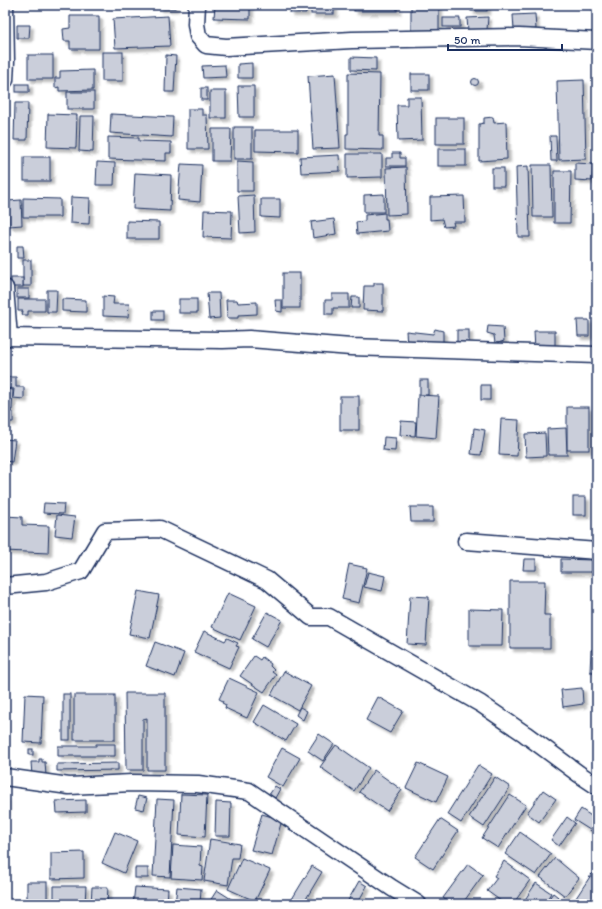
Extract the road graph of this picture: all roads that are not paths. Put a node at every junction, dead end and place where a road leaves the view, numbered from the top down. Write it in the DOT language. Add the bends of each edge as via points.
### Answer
graph roads {
  1 [pos="5,5"];
  2 [pos="198,5"];
  3 [pos="597,41"];
  4 [pos="6,61"];
  5 [pos="5,80"];
  6 [pos="5,288"];
  7 [pos="7,337"];
  8 [pos="597,356"];
  9 [pos="466,541"];
  10 [pos="597,551"];
  11 [pos="5,586"];
  12 [pos="5,777"];
  13 [pos="597,786"];
  14 [pos="418,904"];
  1 -- 4 [label="street"];
  2 -- 3 [label="street" via="198,36 206,45 519,37"];
  4 -- 5 [label="street"];
  6 -- 7 [label="street"];
  7 -- 8 [label="street" via="248,339 352,347"];
  9 -- 10 [label="street"];
  11 -- 13 [label="street" via="46,582 82,571 105,531 160,529 267,580 311,617 329,617 481,704"];
  12 -- 14 [label="street" via="69,786 190,784 250,791"];
}
